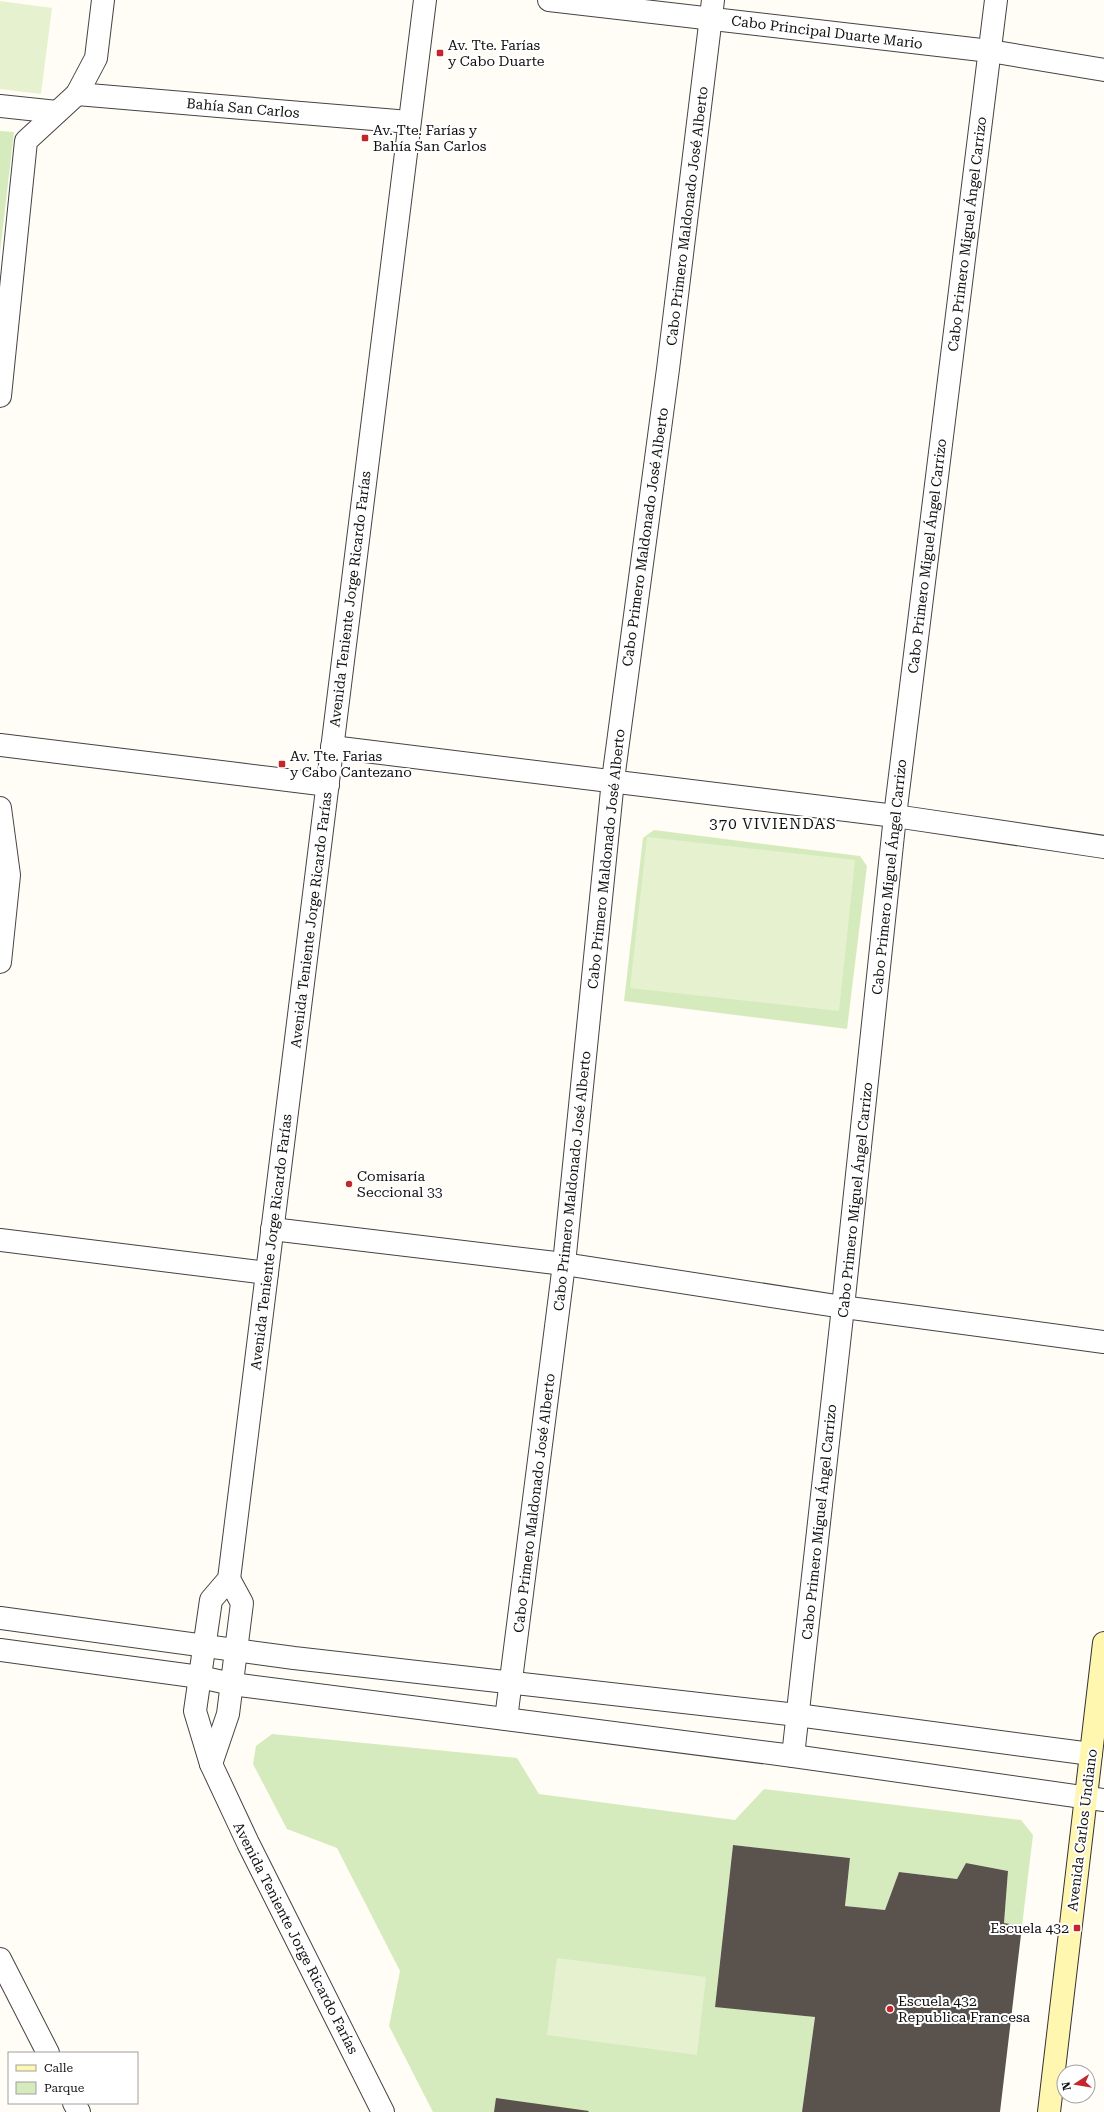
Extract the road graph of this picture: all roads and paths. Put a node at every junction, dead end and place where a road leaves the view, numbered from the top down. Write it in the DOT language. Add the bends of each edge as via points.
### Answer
graph roads {
  1 [pos="103,0"];
  2 [pos="425,0"];
  3 [pos="549,0"];
  4 [pos="996,0"];
  5 [pos="712,9"];
  6 [pos="990,51"];
  7 [pos="1104,70"];
  8 [pos="77,94"];
  9 [pos="0,106"];
  10 [pos="57,112"];
  11 [pos="409,122"];
  12 [pos="0,396"];
  13 [pos="0,745"];
  14 [pos="332,747"];
  15 [pos="612,780"];
  16 [pos="328,785"];
  17 [pos="0,808"];
  18 [pos="895,816"];
  19 [pos="1104,847"];
  20 [pos="0,962"];
  21 [pos="272,1229"];
  22 [pos="0,1240"];
  23 [pos="564,1264"];
  24 [pos="267,1273"];
  25 [pos="843,1307"];
  26 [pos="1104,1342"];
  27 [pos="229,1579"];
  28 [pos="0,1618"];
  29 [pos="1104,1643"];
  30 [pos="204,1646"];
  31 [pos="0,1650"];
  32 [pos="236,1650"];
  33 [pos="200,1677"];
  34 [pos="511,1682"];
  35 [pos="232,1684"];
  36 [pos="797,1715"];
  37 [pos="506,1719"];
  38 [pos="1090,1754"];
  39 [pos="794,1756"];
  40 [pos="211,1764"];
  41 [pos="1094,1799"];
  42 [pos="0,1959"];
  43 [pos="47,2052"];
  44 [pos="383,2112"];
  45 [pos="1049,2112"];
  1 -- 8 [label="street" via="96,58"];
  2 -- 11 [label="street, Avenida Teniente Jorge Ricardo Farías"];
  3 -- 5 [label="street, Cabo Principal Duarte Mario"];
  4 -- 6 [label="street, Cabo Primero Miguel Ángel Carrizo"];
  5 -- 6 [label="street, Cabo Principal Duarte Mario"];
  5 -- 15 [label="street, Cabo Primero Maldonado José Alberto" via="668,369"];
  6 -- 7 [label="street, Cabo Principal Duarte Mario"];
  6 -- 18 [label="street, Cabo Primero Miguel Ángel Carrizo"];
  8 -- 10 [label="street"];
  8 -- 11 [label="street, Bahía San Carlos"];
  9 -- 10 [label="street"];
  10 -- 12 [label="street" via="26,142"];
  11 -- 14 [label="street, Avenida Teniente Jorge Ricardo Farías"];
  13 -- 16 [label="street"];
  14 -- 15 [label="street"];
  14 -- 16 [label="street, Avenida Teniente Jorge Ricardo Farías"];
  15 -- 18 [label="street"];
  15 -- 23 [label="street, Cabo Primero Maldonado José Alberto"];
  16 -- 21 [label="street, Avenida Teniente Jorge Ricardo Farías"];
  17 -- 20 [label="street" via="9,875"];
  18 -- 19 [label="street"];
  18 -- 25 [label="street, Cabo Primero Miguel Ángel Carrizo"];
  21 -- 23 [label="street"];
  21 -- 24 [label="street, Avenida Teniente Jorge Ricardo Farías"];
  22 -- 24 [label="street"];
  23 -- 25 [label="street"];
  23 -- 34 [label="street, Cabo Primero Maldonado José Alberto"];
  24 -- 27 [label="street, Avenida Teniente Jorge Ricardo Farías"];
  25 -- 26 [label="street"];
  25 -- 36 [label="street, Cabo Primero Miguel Ángel Carrizo"];
  27 -- 30 [label="street, Avenida Teniente Jorge Ricardo Farías" via="211,1600"];
  27 -- 32 [label="street" via="242,1602"];
  28 -- 30 [label="street"];
  29 -- 38 [label="street, Avenida Carlos Undiano"];
  30 -- 32 [label="street"];
  30 -- 33 [label="street, Avenida Teniente Jorge Ricardo Farías"];
  31 -- 33 [label="street"];
  32 -- 34 [label="street"];
  32 -- 35 [label="street"];
  33 -- 35 [label="street"];
  33 -- 40 [label="street, Avenida Teniente Jorge Ricardo Farías" via="194,1711"];
  34 -- 36 [label="street"];
  34 -- 37 [label="street, Cabo Primero Maldonado José Alberto"];
  35 -- 37 [label="street"];
  35 -- 40 [label="street" via="228,1714"];
  36 -- 38 [label="street"];
  36 -- 39 [label="street, Cabo Primero Miguel Ángel Carrizo"];
  37 -- 39 [label="street"];
  38 -- 41 [label="street, Avenida Carlos Undiano"];
  39 -- 41 [label="street"];
  40 -- 44 [label="street, Avenida Teniente Jorge Ricardo Farías"];
  41 -- 45 [label="street, Avenida Carlos Undiano"];
  42 -- 43 [label="street"];
}
